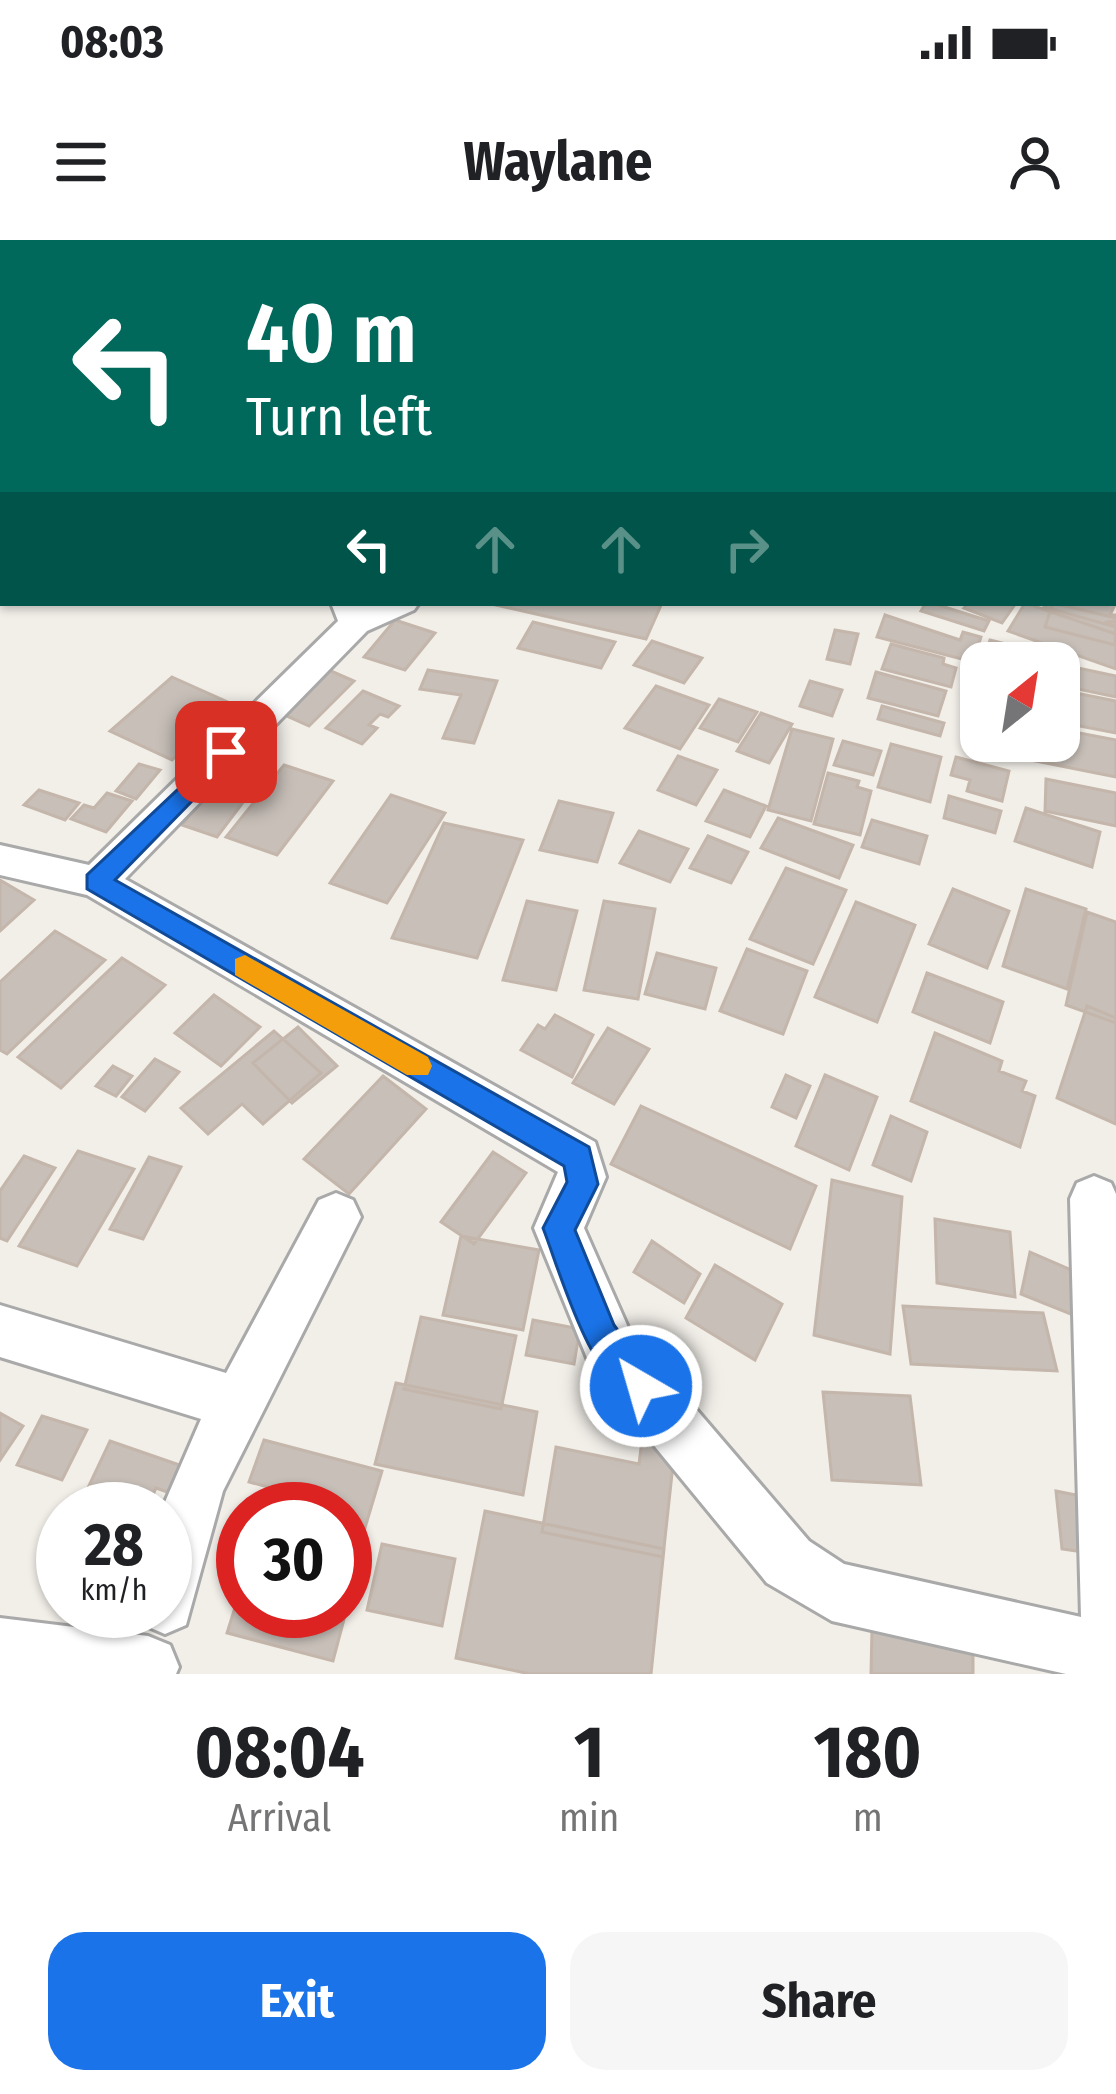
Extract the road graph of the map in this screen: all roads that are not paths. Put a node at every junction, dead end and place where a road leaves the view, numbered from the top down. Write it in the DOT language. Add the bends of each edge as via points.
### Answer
graph roads {
  1 [pos="388,606"];
  2 [pos="351,613"];
  3 [pos="0,860"];
  4 [pos="97,882"];
  5 [pos="1094,1198"];
  6 [pos="336,1217"];
  7 [pos="0,1331"];
  8 [pos="236,1403"];
  9 [pos="156,1639"];
  10 [pos="0,1648"];
  11 [pos="1115,1655"];
  1 -- 2 [label="street"];
  2 -- 4 [label="street"];
  3 -- 4 [label="street"];
  4 -- 11 [label="street" via="578,1158 583,1184 559,1228 602,1337 788,1562 832,1591"];
  5 -- 11 [label="street"];
  6 -- 8 [label="street"];
  7 -- 8 [label="street"];
  8 -- 9 [label="street" via="197,1484"];
  9 -- 10 [label="street"];
}
